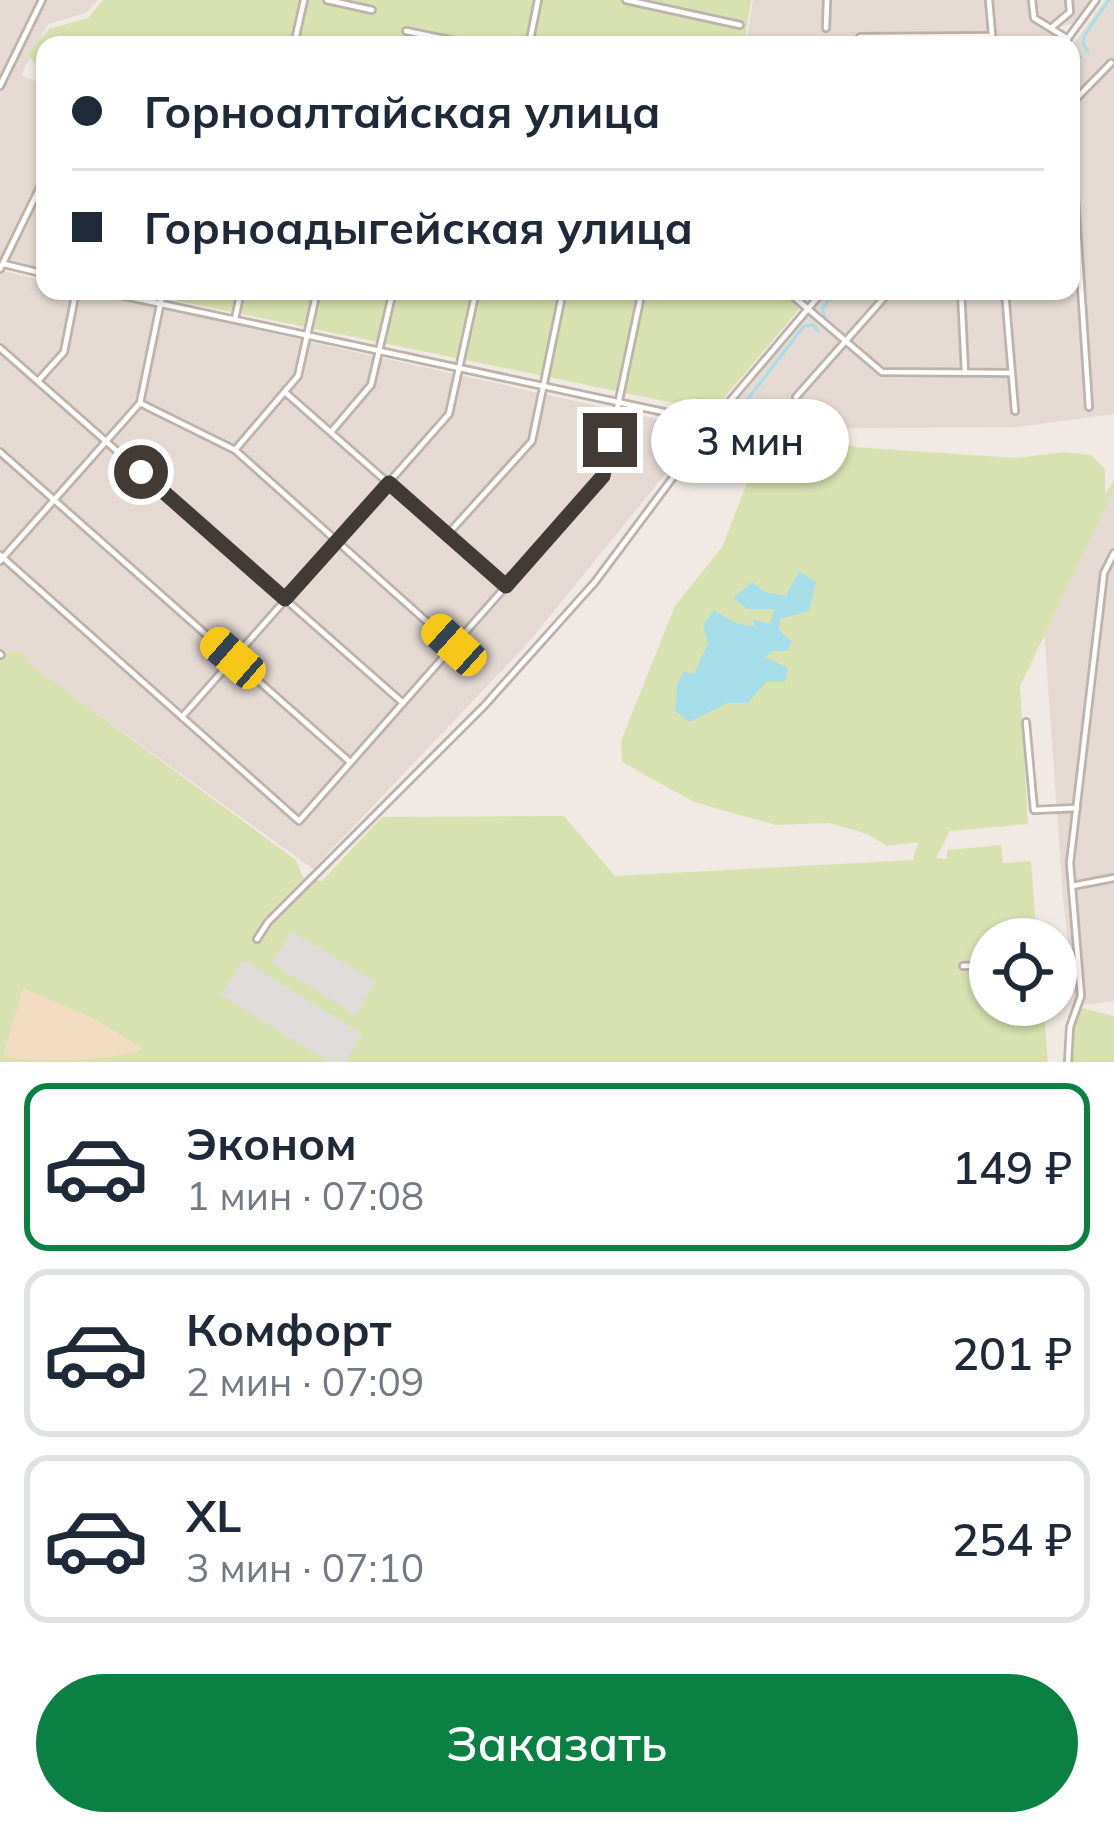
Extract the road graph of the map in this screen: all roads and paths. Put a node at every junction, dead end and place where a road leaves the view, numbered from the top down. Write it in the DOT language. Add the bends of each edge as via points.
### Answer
graph roads {
  1 [pos="42,0"];
  2 [pos="304,0"];
  3 [pos="327,0"];
  4 [pos="538,0"];
  5 [pos="626,0"];
  6 [pos="827,0"];
  7 [pos="989,0"];
  8 [pos="1032,0"];
  9 [pos="1069,0"];
  10 [pos="1096,0"];
  11 [pos="372,10"];
  12 [pos="740,25"];
  13 [pos="826,28"];
  14 [pos="1051,28"];
  15 [pos="406,31"];
  16 [pos="296,36"];
  17 [pos="430,36"];
  18 [pos="531,36"];
  19 [pos="992,36"];
  20 [pos="1060,36"];
  21 [pos="1070,36"];
  22 [pos="1111,63"];
  23 [pos="0,86"];
  24 [pos="1080,95"];
  25 [pos="36,195"];
  26 [pos="1,265"];
  27 [pos="36,272"];
  28 [pos="1080,272"];
  29 [pos="74,300"];
  30 [pos="145,300"];
  31 [pos="161,300"];
  32 [pos="239,300"];
  33 [pos="315,300"];
  34 [pos="391,300"];
  35 [pos="474,300"];
  36 [pos="561,300"];
  37 [pos="640,300"];
  38 [pos="797,300"];
  39 [pos="815,300"];
  40 [pos="882,300"];
  41 [pos="961,300"];
  42 [pos="1006,300"];
  43 [pos="160,303"];
  44 [pos="807,309"];
  45 [pos="235,319"];
  46 [pos="308,335"];
  47 [pos="844,340"];
  48 [pos="0,348"];
  49 [pos="380,350"];
  50 [pos="460,367"];
  51 [pos="965,372"];
  52 [pos="1011,373"];
  53 [pos="38,381"];
  54 [pos="543,386"];
  55 [pos="286,393"];
  56 [pos="796,397"];
  57 [pos="140,403"];
  58 [pos="618,403"];
  59 [pos="1089,407"];
  60 [pos="1015,411"];
  61 [pos="715,423"];
  62 [pos="331,432"];
  63 [pos="105,441"];
  64 [pos="235,450"];
  65 [pos="0,452"];
  66 [pos="389,483"];
  67 [pos="54,500"];
  68 [pos="446,535"];
  69 [pos="336,542"];
  70 [pos="1114,553"];
  71 [pos="1,558"];
  72 [pos="506,586"];
  73 [pos="285,599"];
  74 [pos="454,645"];
  75 [pos="233,658"];
  76 [pos="403,703"];
  77 [pos="182,717"];
  78 [pos="1026,722"];
  79 [pos="350,762"];
  80 [pos="1077,808"];
  81 [pos="1114,878"];
  82 [pos="1070,886"];
  83 [pos="257,939"];
  84 [pos="1078,962"];
  85 [pos="964,966"];
  86 [pos="969,966"];
  87 [pos="1068,1062"];
  1 -- 23 [label="street"];
  2 -- 16 [label="street"];
  3 -- 11 [label="street"];
  4 -- 18 [label="street"];
  5 -- 12 [label="street"];
  6 -- 13 [label="street"];
  7 -- 19 [label="street"];
  8 -- 14 [label="street" via="1034,18"];
  9 -- 14 [label="street" via="1070,12"];
  10 -- 21 [label="street"];
  14 -- 20 [label="street"];
  15 -- 17 [label="street"];
  22 -- 24 [label="street"];
  25 -- 26 [label="street"];
  26 -- 27 [label="street"];
  28 -- 59 [label="street"];
  29 -- 53 [label="street" via="64,352"];
  30 -- 43 [label="street"];
  31 -- 43 [label="street"];
  32 -- 45 [label="street"];
  33 -- 46 [label="street"];
  34 -- 49 [label="street"];
  35 -- 50 [label="street"];
  36 -- 54 [label="street"];
  37 -- 58 [label="street"];
  38 -- 44 [label="street"];
  39 -- 44 [label="street"];
  40 -- 47 [label="street"];
  41 -- 51 [label="street"];
  42 -- 52 [label="street"];
  43 -- 45 [label="street"];
  43 -- 57 [label="street"];
  44 -- 47 [label="street"];
  44 -- 61 [label="street"];
  45 -- 46 [label="street"];
  46 -- 49 [label="street"];
  46 -- 55 [label="street"];
  47 -- 51 [label="street" via="882,372"];
  47 -- 56 [label="street"];
  48 -- 53 [label="street"];
  49 -- 50 [label="street"];
  49 -- 62 [label="street" via="371,386"];
  50 -- 54 [label="street"];
  50 -- 66 [label="street" via="449,414"];
  51 -- 52 [label="street"];
  52 -- 60 [label="street"];
  53 -- 63 [label="street"];
  54 -- 58 [label="street"];
  54 -- 68 [label="street" via="532,442"];
  55 -- 62 [label="street"];
  55 -- 64 [label="street"];
  57 -- 63 [label="street"];
  57 -- 64 [label="street"];
  58 -- 61 [label="street"];
  58 -- 72 [label="street" via="603,476"];
  61 -- 83 [label="street" via="595,582"];
  62 -- 66 [label="street"];
  63 -- 67 [label="street"];
  63 -- 73 [label="street"];
  64 -- 69 [label="street"];
  65 -- 67 [label="street"];
  66 -- 68 [label="street"];
  66 -- 69 [label="street"];
  67 -- 71 [label="street"];
  67 -- 75 [label="street"];
  68 -- 72 [label="street"];
  69 -- 73 [label="street"];
  69 -- 74 [label="street"];
  70 -- 80 [label="street" via="1104,574"];
  71 -- 77 [label="street"];
  72 -- 74 [label="street"];
  73 -- 75 [label="street"];
  73 -- 76 [label="street"];
  74 -- 76 [label="street"];
  75 -- 77 [label="street"];
  75 -- 79 [label="street"];
  76 -- 79 [label="street"];
  77 -- 79 [label="street" via="299,820"];
  78 -- 80 [label="street" via="1034,810"];
  80 -- 82 [label="street"];
  81 -- 82 [label="street"];
  82 -- 84 [label="street"];
  84 -- 87 [label="street" via="1081,996"];
  85 -- 86 [label="street"];
}
